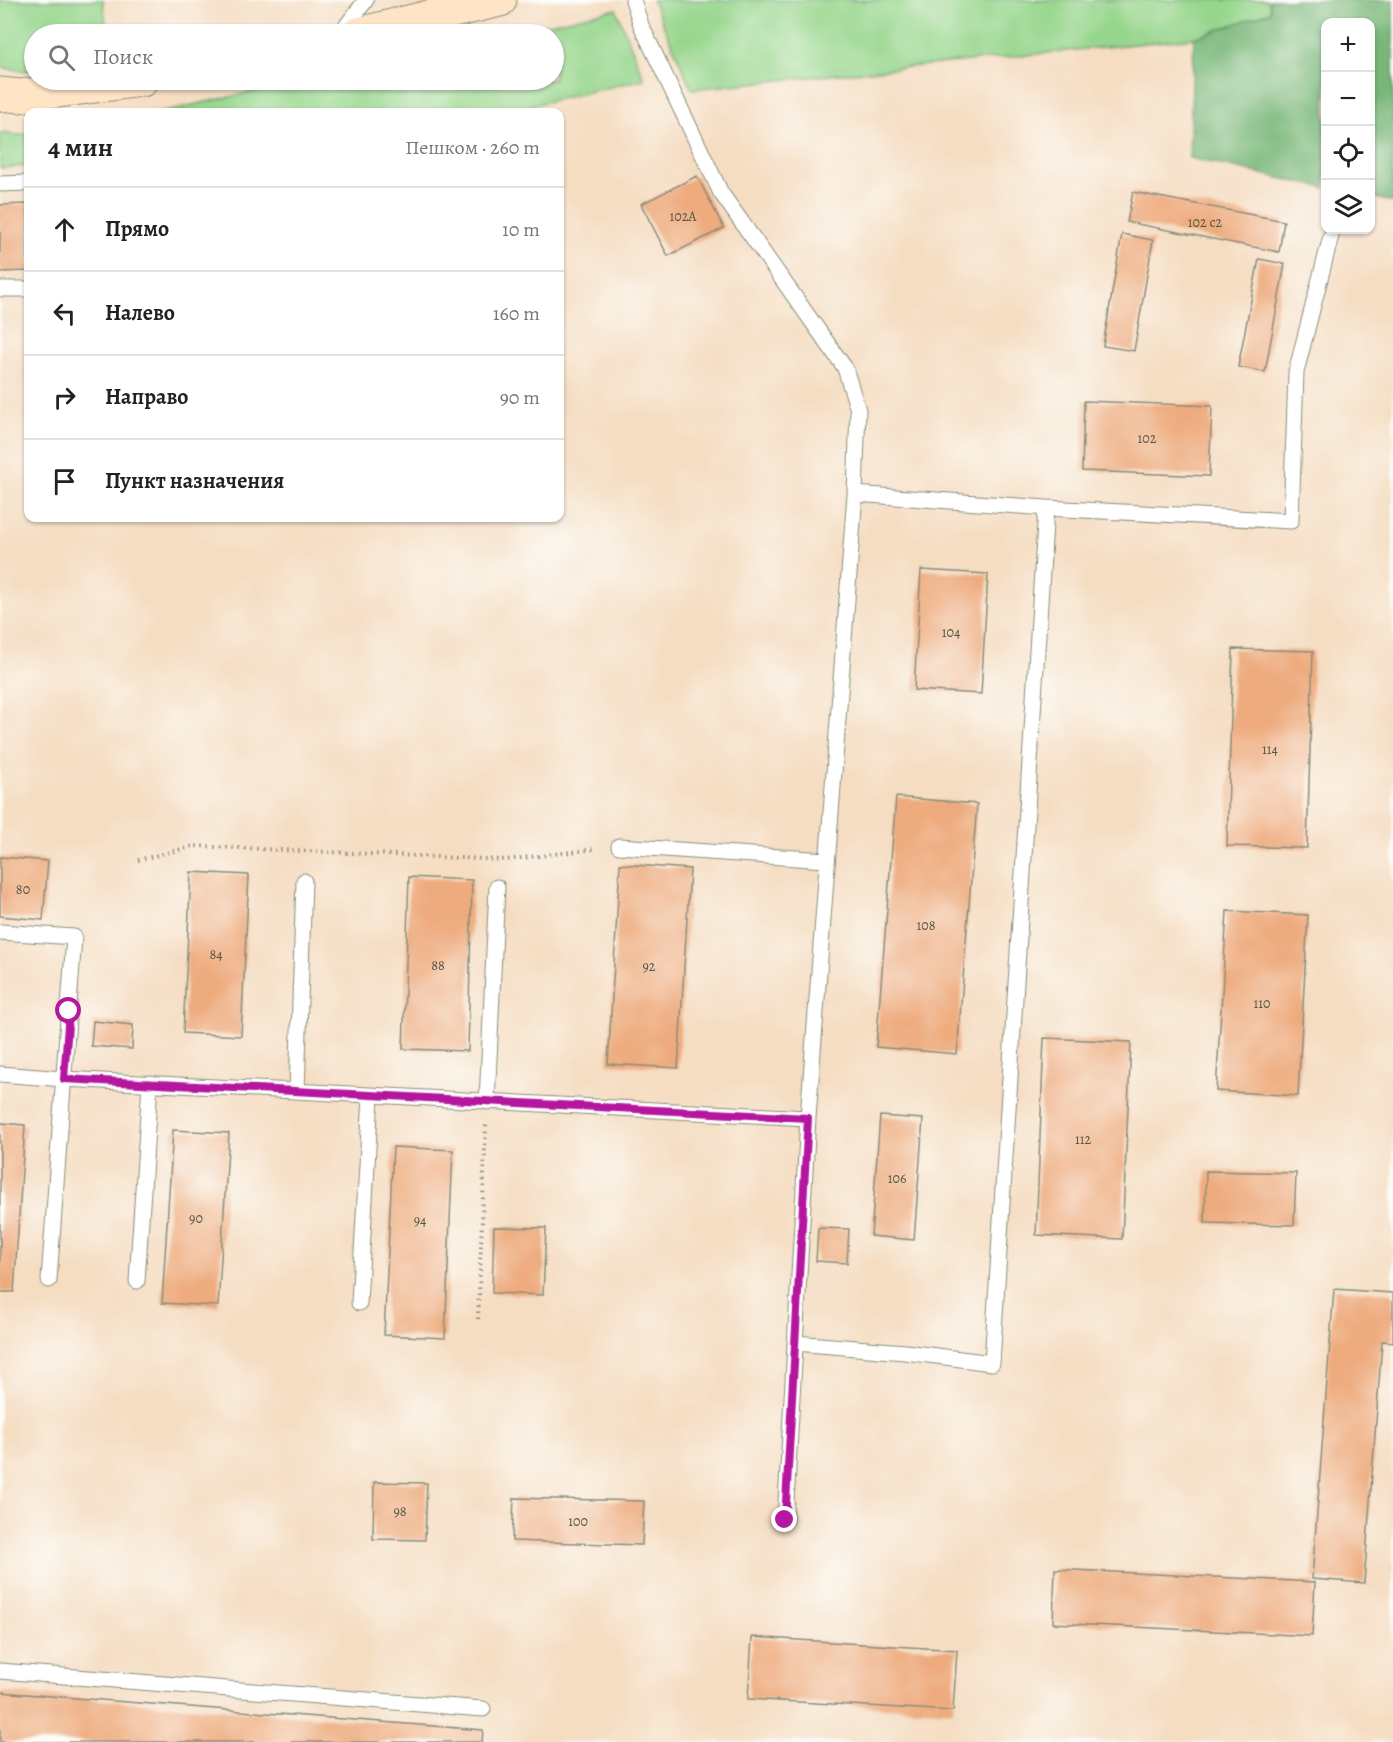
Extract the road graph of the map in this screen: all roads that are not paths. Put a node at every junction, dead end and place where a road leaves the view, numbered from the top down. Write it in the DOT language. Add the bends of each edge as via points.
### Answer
graph roads {
  1 [pos="366,0"];
  2 [pos="500,0"];
  3 [pos="633,0"];
  4 [pos="348,24"];
  5 [pos="400,24"];
  6 [pos="66,90"];
  7 [pos="0,94"];
  8 [pos="24,183"];
  9 [pos="0,184"];
  10 [pos="1331,236"];
  11 [pos="0,289"];
  12 [pos="24,289"];
  13 [pos="855,494"];
  14 [pos="1046,508"];
  15 [pos="619,846"];
  16 [pos="826,860"];
  17 [pos="304,881"];
  18 [pos="497,886"];
  19 [pos="0,932"];
  20 [pos="0,1074"];
  21 [pos="64,1079"];
  22 [pos="150,1083"];
  23 [pos="297,1091"];
  24 [pos="371,1095"];
  25 [pos="487,1102"];
  26 [pos="808,1118"];
  27 [pos="49,1280"];
  28 [pos="137,1281"];
  29 [pos="359,1304"];
  30 [pos="795,1343"];
  31 [pos="785,1520"];
  32 [pos="0,1671"];
  33 [pos="483,1709"];
  1 -- 4 [label="lane"];
  2 -- 5 [label="street"];
  3 -- 13 [label="lane" via="641,25 721,193 845,368 858,410"];
  6 -- 7 [label="street" via="20,96"];
  8 -- 9 [label="lane"];
  10 -- 14 [label="lane" via="1296,372 1291,521"];
  11 -- 12 [label="lane"];
  13 -- 14 [label="lane"];
  13 -- 16 [label="lane"];
  14 -- 30 [label="lane" via="992,1363"];
  15 -- 16 [label="lane"];
  16 -- 26 [label="lane"];
  17 -- 23 [label="lane"];
  18 -- 25 [label="lane"];
  19 -- 21 [label="lane" via="74,937"];
  20 -- 21 [label="lane"];
  21 -- 22 [label="lane"];
  21 -- 27 [label="lane"];
  22 -- 23 [label="lane"];
  22 -- 28 [label="lane"];
  23 -- 24 [label="lane"];
  24 -- 25 [label="lane"];
  24 -- 29 [label="lane"];
  25 -- 26 [label="lane"];
  26 -- 30 [label="lane"];
  30 -- 31 [label="lane"];
  32 -- 33 [label="lane"];
}
